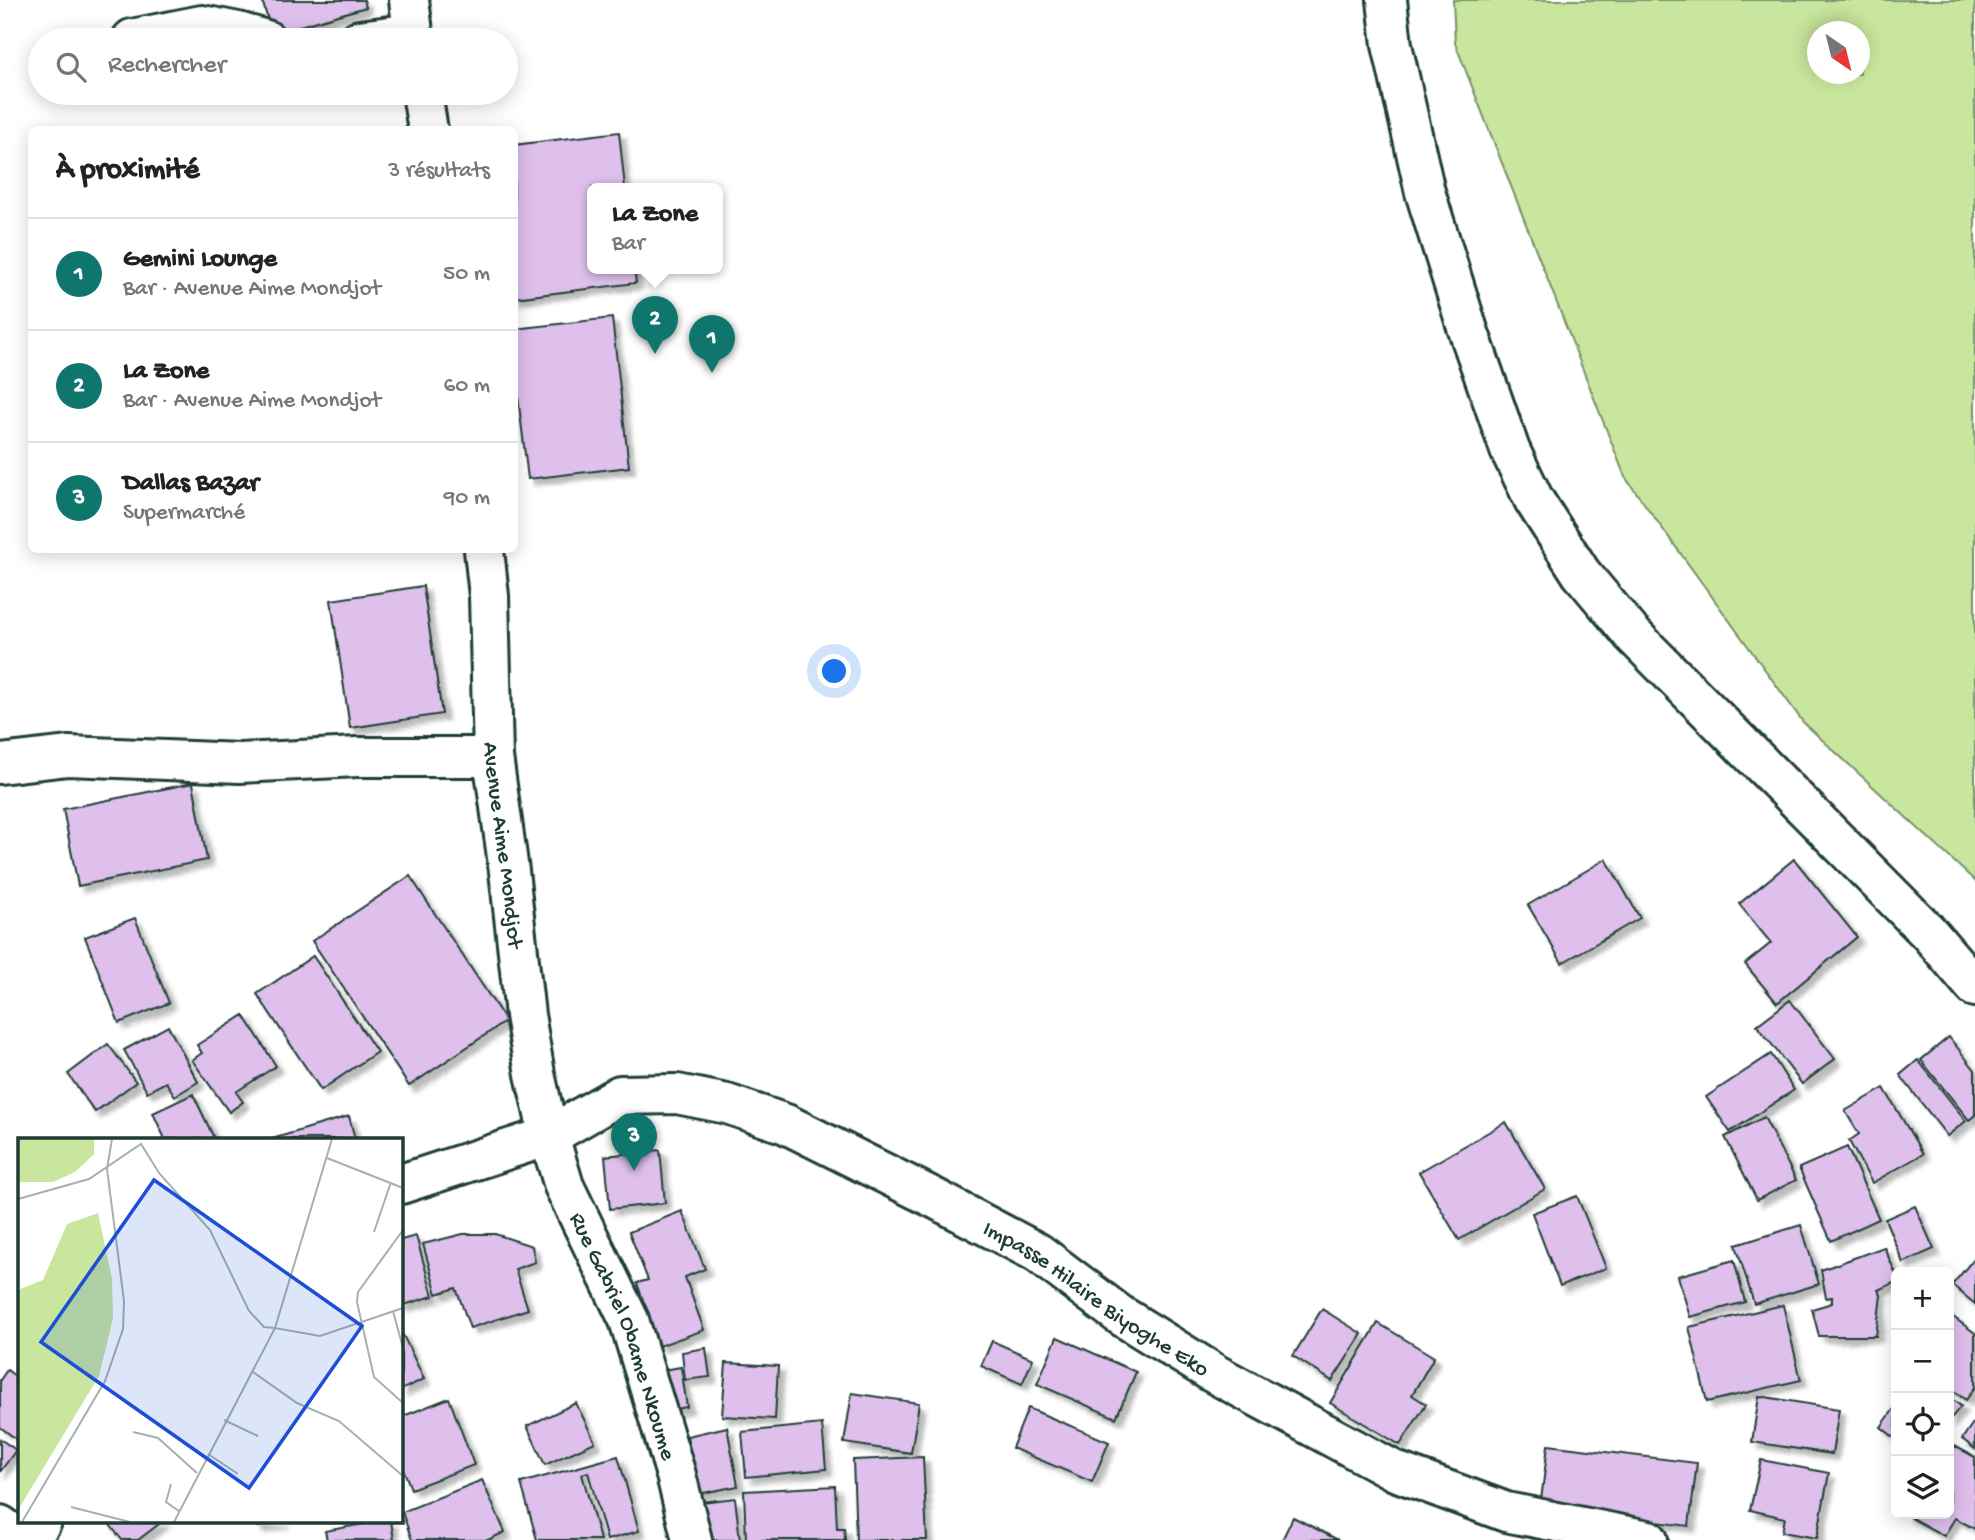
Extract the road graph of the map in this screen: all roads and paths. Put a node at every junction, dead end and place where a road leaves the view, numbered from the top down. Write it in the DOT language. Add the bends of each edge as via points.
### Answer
graph roads {
  1 [pos="1387,0"];
  2 [pos="187,28"];
  3 [pos="217,28"];
  4 [pos="424,105"];
  5 [pos="427,126"];
  6 [pos="484,553"];
  7 [pos="492,757"];
  8 [pos="0,764"];
  9 [pos="1975,987"];
  10 [pos="550,1136"];
  11 [pos="402,1184"];
  12 [pos="40,1522"];
  13 [pos="0,1525"];
  14 [pos="20,1540"];
  15 [pos="30,1540"];
  16 [pos="692,1540"];
  17 [pos="1647,1540"];
  1 -- 9 [label="street" via="1392,44 1425,192 1510,450 1534,500 1581,573 1632,634 1928,932"];
  2 -- 3 [label="street"];
  4 -- 5 [label="street"];
  6 -- 7 [label="street, Avenue Aime Mondjot"];
  7 -- 8 [label="street" via="240,763 68,756"];
  7 -- 10 [label="street, Avenue Aime Mondjot" via="525,1015"];
  10 -- 11 [label="street, Impasse Hilaire Biyoghe Eko"];
  10 -- 16 [label="street, Rue Gabriel Obame Nkoume" via="564,1186 629,1320"];
  10 -- 17 [label="street, Impasse Hilaire Biyoghe Eko" via="620,1095 677,1094 727,1104 786,1124 1038,1253 1131,1323 1395,1471 1506,1512"];
  12 -- 15 [label="street"];
  13 -- 14 [label="street"];
}
